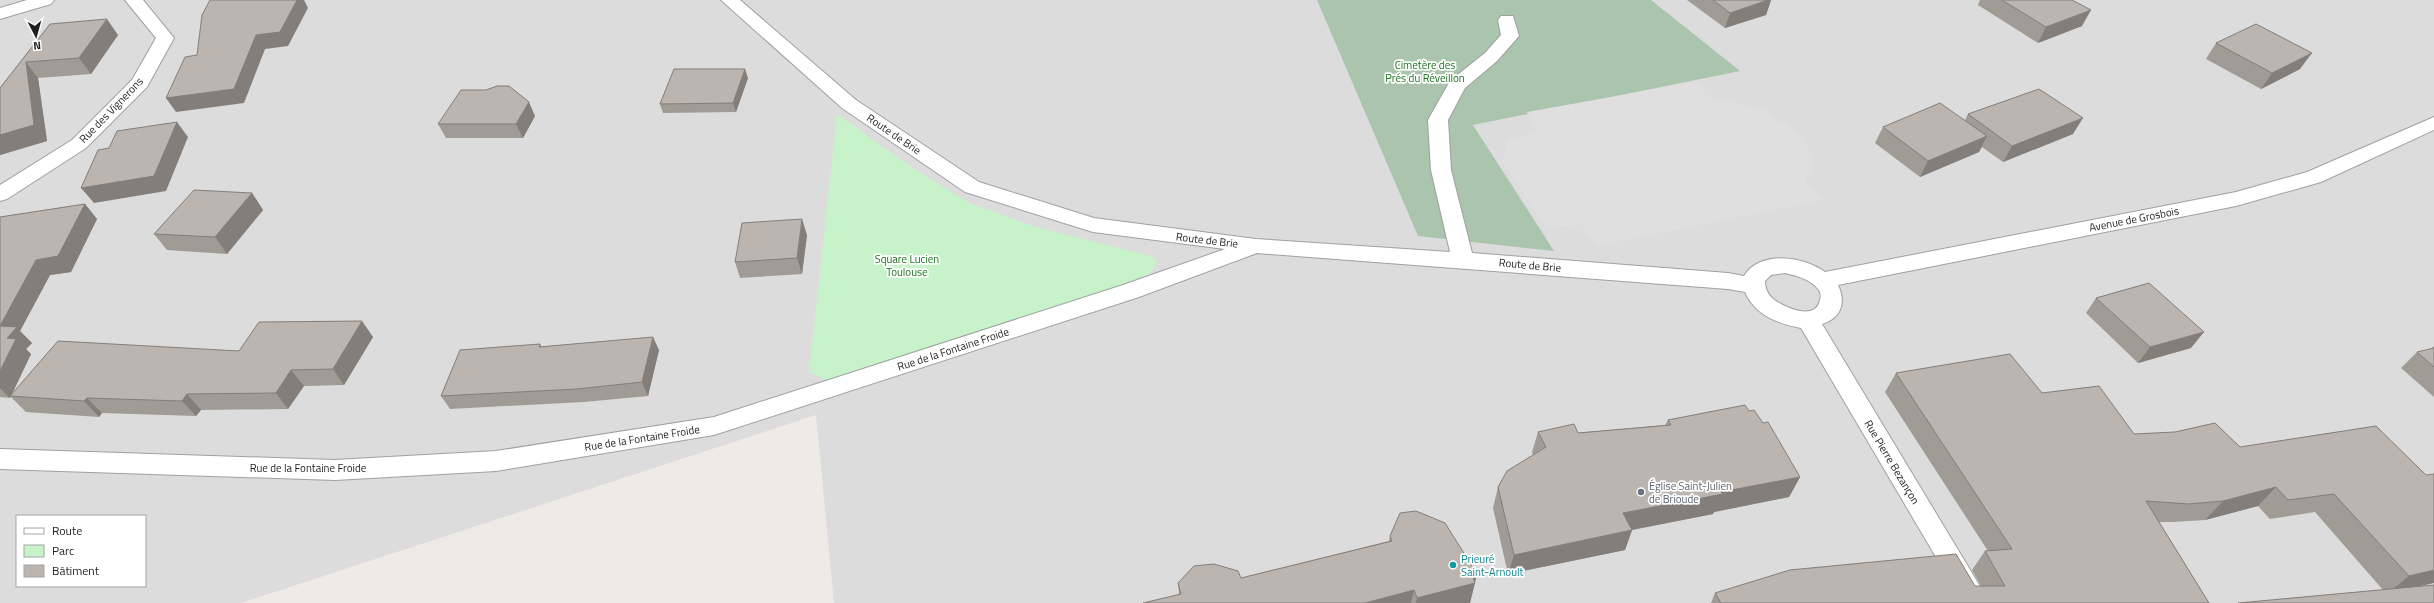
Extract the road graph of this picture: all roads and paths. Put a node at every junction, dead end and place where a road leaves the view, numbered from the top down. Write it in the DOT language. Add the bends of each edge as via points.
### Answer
graph roads {
  1 [pos="45,0"];
  2 [pos="134,0"];
  3 [pos="730,0"];
  4 [pos="0,14"];
  5 [pos="1507,20"];
  6 [pos="2434,123"];
  7 [pos="0,194"];
  8 [pos="1256,246"];
  9 [pos="1463,260"];
  10 [pos="1823,280"];
  11 [pos="1753,286"];
  12 [pos="1808,320"];
  13 [pos="0,459"];
  14 [pos="1977,603"];
  1 -- 4 [label="street"];
  2 -- 7 [label="street, Rue des Vignerons" via="165,38 140,83 79,144"];
  3 -- 8 [label="street, Route de Brie" via="849,104 972,186 1093,225"];
  5 -- 9 [label="street" via="1510,36 1491,57 1457,84 1438,120 1441,170"];
  6 -- 10 [label="street, Avenue de Grosbois" via="2314,177 2236,199"];
  8 -- 9 [label="street, Route de Brie"];
  8 -- 13 [label="street, Rue de la Fontaine Froide" via="1131,291 714,426 496,461 335,470"];
  9 -- 11 [label="street, Route de Brie" via="1728,281"];
  10 -- 11 [label="street" via="1799,268 1774,266 1759,273 1754,278"];
  10 -- 12 [label="street" via="1834,297 1833,306 1820,318"];
  11 -- 12 [label="street" via="1762,302 1771,309 1795,319"];
  12 -- 14 [label="street, Rue Pierre Bezançon"];
}
